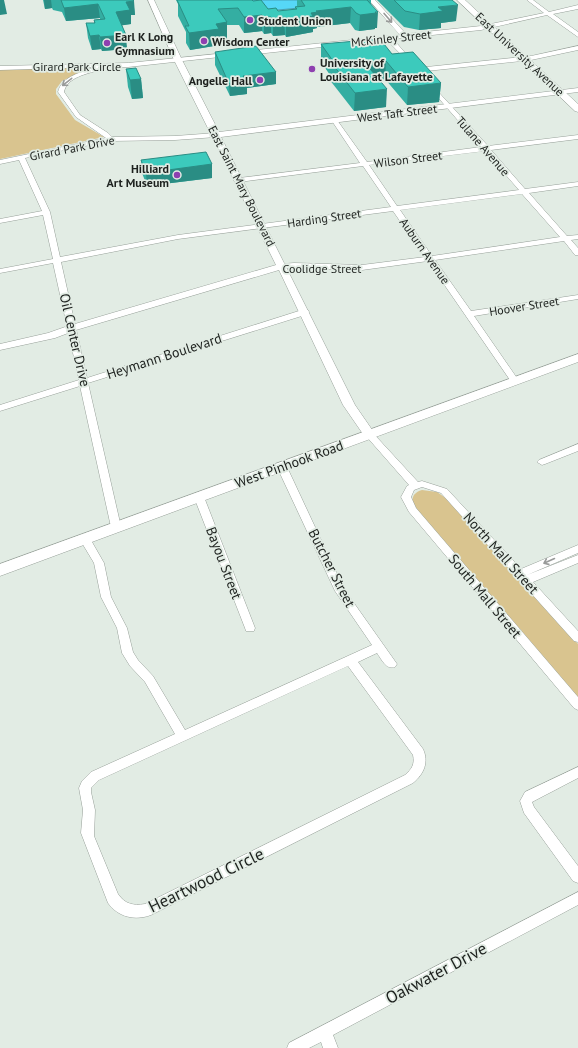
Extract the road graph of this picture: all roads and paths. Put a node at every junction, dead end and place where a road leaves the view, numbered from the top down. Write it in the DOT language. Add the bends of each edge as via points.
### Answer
graph roads {
  1 [pos="151,0"];
  2 [pos="372,0"];
  3 [pos="461,0"];
  4 [pos="530,0"];
  5 [pos="578,7"];
  6 [pos="547,14"];
  7 [pos="489,26"];
  8 [pos="578,35"];
  9 [pos="404,36"];
  10 [pos="389,38"];
  11 [pos="578,48"];
  12 [pos="242,53"];
  13 [pos="234,54"];
  14 [pos="524,59"];
  15 [pos="178,60"];
  16 [pos="102,66"];
  17 [pos="0,68"];
  18 [pos="418,70"];
  19 [pos="422,75"];
  20 [pos="427,81"];
  21 [pos="578,90"];
  22 [pos="562,94"];
  23 [pos="450,107"];
  24 [pos="578,109"];
  25 [pos="335,121"];
  26 [pos="216,135"];
  27 [pos="578,137"];
  28 [pos="110,139"];
  29 [pos="485,149"];
  30 [pos="21,158"];
  31 [pos="0,162"];
  32 [pos="365,164"];
  33 [pos="239,180"];
  34 [pos="578,184"];
  35 [pos="523,191"];
  36 [pos="396,208"];
  37 [pos="46,212"];
  38 [pos="0,221"];
  39 [pos="262,226"];
  40 [pos="578,237"];
  41 [pos="566,239"];
  42 [pos="578,253"];
  43 [pos="430,259"];
  44 [pos="57,261"];
  45 [pos="282,266"];
  46 [pos="0,271"];
  47 [pos="578,297"];
  48 [pos="305,312"];
  49 [pos="469,314"];
  50 [pos="72,328"];
  51 [pos="0,338"];
  52 [pos="0,347"];
  53 [pos="576,360"];
  54 [pos="84,381"];
  55 [pos="515,381"];
  56 [pos="0,408"];
  57 [pos="369,434"];
  58 [pos="578,448"];
  59 [pos="542,462"];
  60 [pos="282,467"];
  61 [pos="415,485"];
  62 [pos="199,497"];
  63 [pos="116,527"];
  64 [pos="84,538"];
  65 [pos="578,548"];
  66 [pos="578,559"];
  67 [pos="0,570"];
  68 [pos="523,578"];
  69 [pos="250,628"];
  70 [pos="578,638"];
  71 [pos="379,647"];
  72 [pos="350,660"];
  73 [pos="391,664"];
  74 [pos="578,705"];
  75 [pos="182,736"];
  76 [pos="578,772"];
  77 [pos="578,877"];
  78 [pos="578,898"];
  79 [pos="324,1033"];
  80 [pos="294,1048"];
  81 [pos="331,1048"];
  1 -- 15 [label="street, East Saint Mary Boulevard"];
  2 -- 9 [label="street, one-way"];
  3 -- 7 [label="main road, East University Avenue"];
  4 -- 6 [label="street"];
  5 -- 6 [label="street, McKinley Street"];
  6 -- 7 [label="street, McKinley Street"];
  6 -- 8 [label="street"];
  7 -- 9 [label="street, McKinley Street"];
  7 -- 14 [label="main road, East University Avenue"];
  9 -- 10 [label="street, McKinley Street"];
  10 -- 12 [label="street, McKinley Street"];
  10 -- 18 [label="street"];
  11 -- 14 [label="street"];
  13 -- 15 [label="street"];
  14 -- 18 [label="street"];
  14 -- 22 [label="main road, East University Avenue"];
  15 -- 16 [label="street, Girard Park Circle"];
  15 -- 26 [label="street, East Saint Mary Boulevard"];
  16 -- 17 [label="street, Girard Park Circle"];
  16 -- 28 [label="street, one-way" via="69,80 61,92 78,116"];
  18 -- 19 [label="street"];
  20 -- 23 [label="street, Tulane Avenue"];
  21 -- 22 [label="street, West Taft Street"];
  22 -- 23 [label="street, West Taft Street"];
  22 -- 24 [label="main road, East University Avenue"];
  23 -- 25 [label="street, West Taft Street"];
  23 -- 29 [label="street, Tulane Avenue"];
  25 -- 26 [label="street, West Taft Street"];
  25 -- 32 [label="street, Auburn Avenue"];
  26 -- 28 [label="street, Girard Park Drive"];
  26 -- 33 [label="street, East Saint Mary Boulevard"];
  27 -- 29 [label="street, Wilson Street"];
  28 -- 30 [label="street, Girard Park Drive"];
  29 -- 32 [label="street, Wilson Street"];
  29 -- 35 [label="street, Tulane Avenue"];
  30 -- 31 [label="street, Girard Park Drive"];
  30 -- 37 [label="street, Oil Center Drive"];
  32 -- 33 [label="street, Wilson Street"];
  32 -- 36 [label="street, Auburn Avenue"];
  33 -- 39 [label="street, East Saint Mary Boulevard"];
  34 -- 35 [label="street, Harding Street"];
  35 -- 36 [label="street, Harding Street"];
  35 -- 41 [label="street, Tulane Avenue"];
  36 -- 39 [label="street, Harding Street"];
  36 -- 43 [label="street, Auburn Avenue"];
  37 -- 38 [label="street"];
  37 -- 44 [label="street, Oil Center Drive"];
  39 -- 44 [label="street, Harding Street" via="162,240"];
  39 -- 45 [label="street, East Saint Mary Boulevard"];
  40 -- 41 [label="street, Coolidge Street"];
  41 -- 42 [label="street, Tulane Avenue"];
  41 -- 43 [label="street, Coolidge Street"];
  43 -- 45 [label="street, Coolidge Street" via="354,269"];
  43 -- 49 [label="street, Auburn Avenue"];
  44 -- 46 [label="street, Harding Street"];
  44 -- 50 [label="street, Oil Center Drive"];
  45 -- 48 [label="street, East Saint Mary Boulevard"];
  45 -- 50 [label="street, Coolidge Street"];
  47 -- 49 [label="street, Hoover Street"];
  48 -- 54 [label="street, Heymann Boulevard"];
  48 -- 57 [label="street, East Saint Mary Boulevard" via="349,405"];
  49 -- 55 [label="street, Auburn Avenue"];
  50 -- 51 [label="street, Coolidge Street" via="49,329"];
  50 -- 52 [label="street, Coolidge Street" via="51,336"];
  50 -- 54 [label="street, Oil Center Drive"];
  53 -- 55 [label="main road, West Pinhook Road"];
  54 -- 56 [label="street, Heymann Boulevard"];
  54 -- 63 [label="street, Oil Center Drive"];
  55 -- 57 [label="main road, West Pinhook Road"];
  57 -- 60 [label="main road, West Pinhook Road"];
  57 -- 61 [label="street"];
  58 -- 59 [label="street"];
  60 -- 62 [label="main road, West Pinhook Road"];
  60 -- 71 [label="street, Butcher Street" via="340,590"];
  61 -- 68 [label="street, North Mall Street" via="426,485 444,491"];
  61 -- 74 [label="street, South Mall Street" via="406,494 412,510"];
  62 -- 63 [label="main road, West Pinhook Road"];
  62 -- 69 [label="street, Bayou Street"];
  63 -- 64 [label="main road, West Pinhook Road"];
  64 -- 67 [label="main road, West Pinhook Road"];
  64 -- 75 [label="street" via="98,563 106,597 122,628 128,653 149,679"];
  65 -- 68 [label="street, one-way"];
  66 -- 68 [label="street"];
  68 -- 70 [label="street, North Mall Street"];
  71 -- 72 [label="street, Heartwood Circle"];
  71 -- 73 [label="street, Butcher Street"];
  72 -- 75 [label="street, Heartwood Circle"];
  72 -- 75 [label="street, Heartwood Circle" via="419,753 420,766 416,774 146,910 127,911 120,907 114,898 88,836 86,827 89,810 84,800 85,787 95,776"];
  76 -- 77 [label="street" via="529,796 526,801 528,808"];
  78 -- 79 [label="street, Oakwater Drive"];
  79 -- 80 [label="street, Oakwater Drive"];
  79 -- 81 [label="street"];
}
